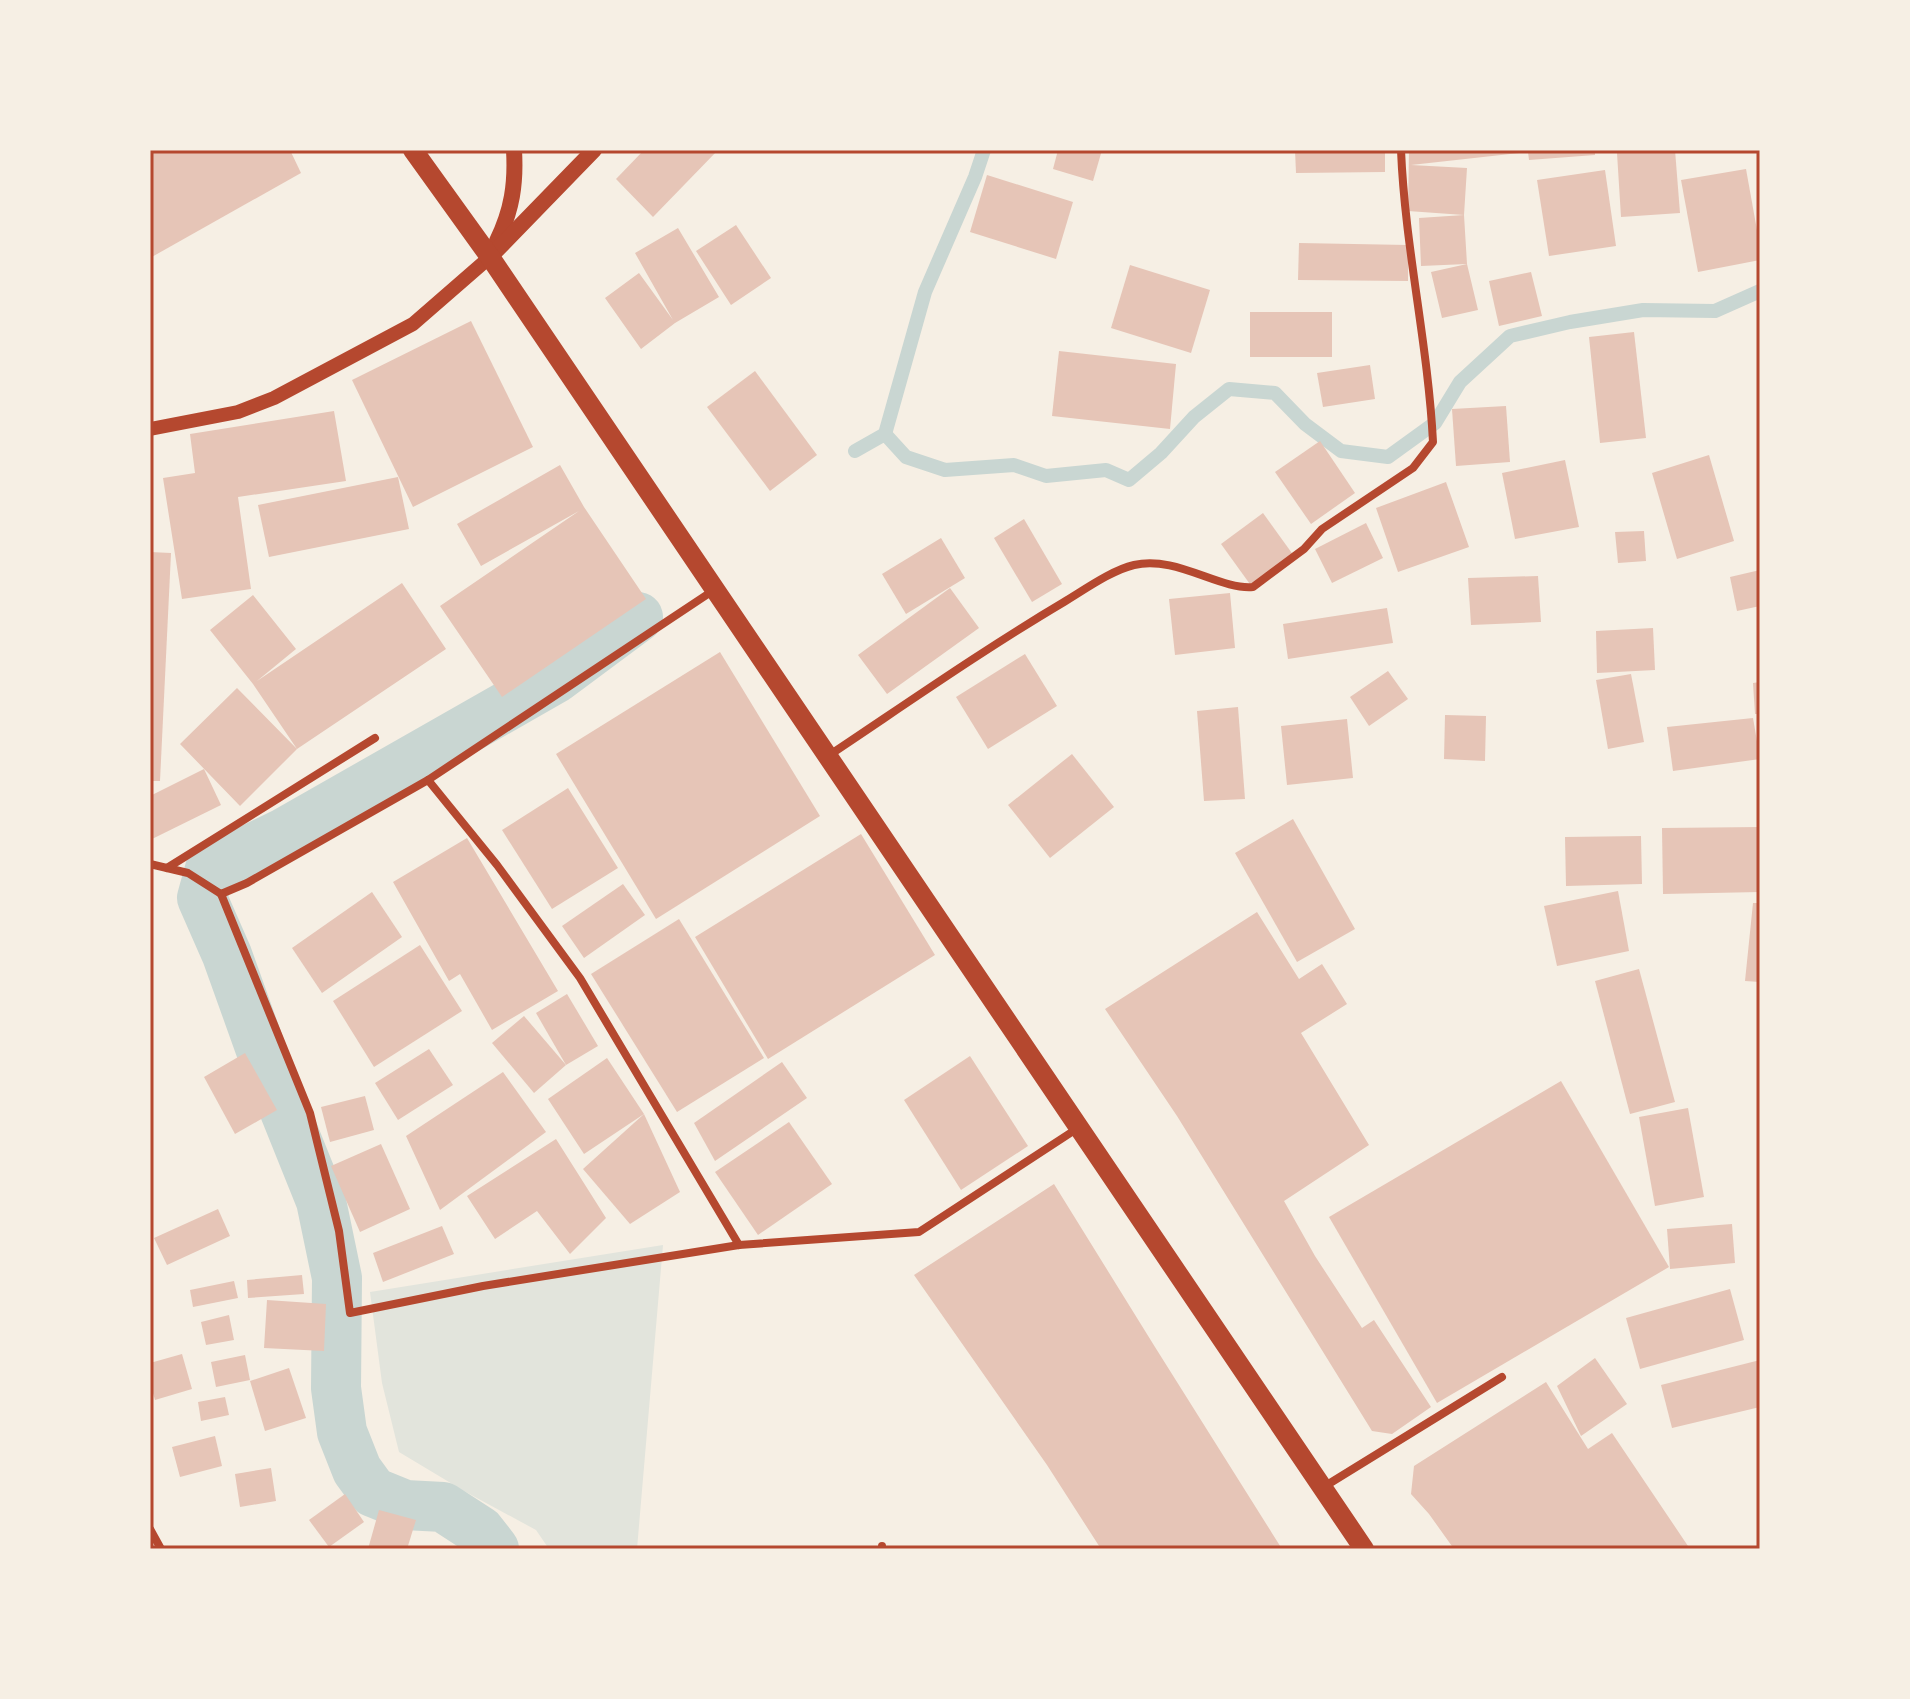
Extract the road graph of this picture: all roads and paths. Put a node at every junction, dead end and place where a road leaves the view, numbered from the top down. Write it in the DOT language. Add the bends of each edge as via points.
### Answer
graph roads {
  1 [pos="413,150"];
  2 [pos="514,150"];
  3 [pos="594,150"];
  4 [pos="1401,150"];
  5 [pos="490,257"];
  6 [pos="150,429"];
  7 [pos="715,590"];
  8 [pos="375,738"];
  9 [pos="828,756"];
  10 [pos="428,780"];
  11 [pos="150,864"];
  12 [pos="167,868"];
  13 [pos="220,892"];
  14 [pos="1079,1128"];
  15 [pos="739,1245"];
  16 [pos="1502,1377"];
  17 [pos="1322,1488"];
  18 [pos="150,1529"];
  19 [pos="161,1549"];
  20 [pos="1364,1549"];
  1 -- 5 [label="main road"];
  2 -- 5 [label="main road" via="509,216"];
  3 -- 5 [label="main road"];
  4 -- 9 [label="street" via="1433,442 1413,468 1322,529 1253,587 1167,565 1134,565 1101,580"];
  5 -- 6 [label="street" via="413,324 274,398 238,412"];
  5 -- 7 [label="main road"];
  7 -- 9 [label="main road"];
  7 -- 10 [label="street"];
  8 -- 12 [label="street"];
  9 -- 14 [label="main road"];
  10 -- 13 [label="street" via="247,883"];
  10 -- 15 [label="street" via="580,978"];
  11 -- 12 [label="street"];
  12 -- 13 [label="street" via="188,873"];
  13 -- 15 [label="street" via="310,1113 339,1231 350,1313"];
  14 -- 15 [label="street" via="919,1232"];
  14 -- 17 [label="main road"];
  16 -- 17 [label="street"];
  17 -- 20 [label="main road"];
  18 -- 19 [label="street"];
}
